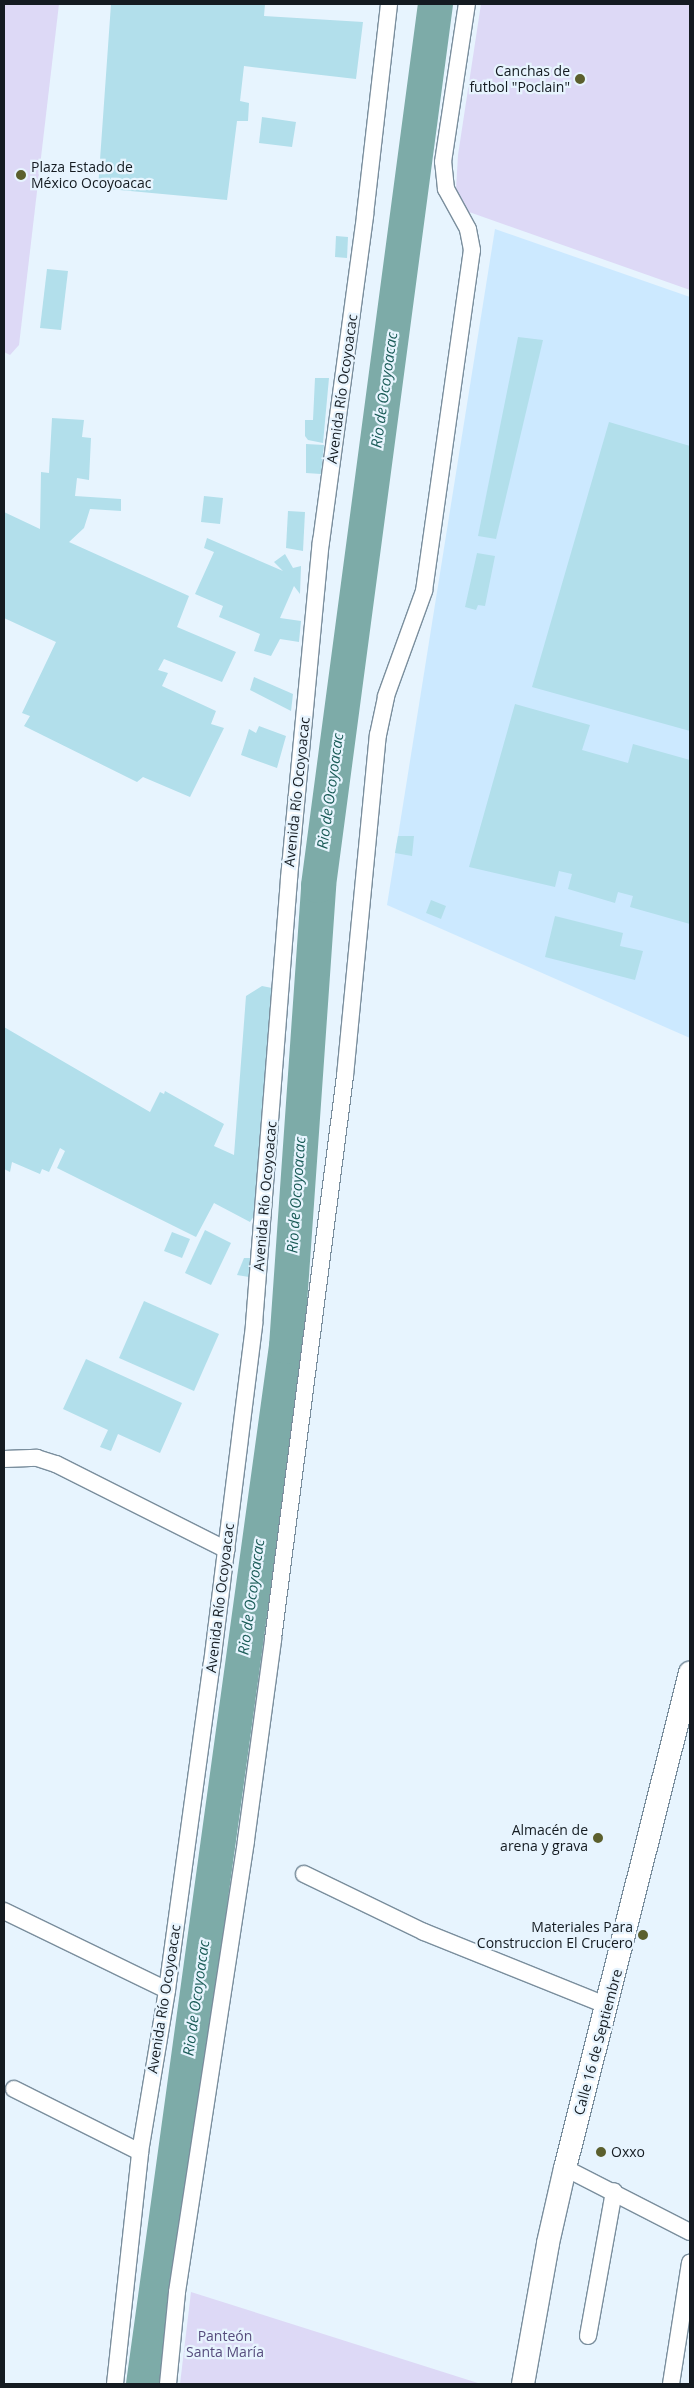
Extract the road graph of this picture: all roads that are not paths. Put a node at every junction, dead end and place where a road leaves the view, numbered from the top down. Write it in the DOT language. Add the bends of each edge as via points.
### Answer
graph roads {
  1 [pos="388,4"];
  2 [pos="467,4"];
  3 [pos="4,1459"];
  4 [pos="227,1550"];
  5 [pos="690,1673"];
  6 [pos="304,1874"];
  7 [pos="4,1911"];
  8 [pos="167,1990"];
  9 [pos="608,2006"];
  10 [pos="14,2089"];
  11 [pos="140,2152"];
  12 [pos="565,2168"];
  13 [pos="614,2191"];
  14 [pos="690,2232"];
  15 [pos="690,2262"];
  16 [pos="588,2336"];
  17 [pos="115,2384"];
  18 [pos="168,2384"];
  19 [pos="523,2384"];
  20 [pos="671,2384"];
  1 -- 4 [label="street, Avenida Río Ocoyoacac" via="365,214 321,542 289,878 254,1324"];
  2 -- 18 [label="street" via="443,162 446,189 468,230 472,250 424,591 386,696 378,735 345,1076 246,1840 177,2292"];
  3 -- 4 [label="street" via="37,1458 56,1464"];
  4 -- 8 [label="street, Avenida Río Ocoyoacac"];
  5 -- 9 [label="main road, Calle 16 de Septiembre"];
  6 -- 9 [label="street" via="424,1932"];
  7 -- 8 [label="street"];
  8 -- 11 [label="street, Avenida Río Ocoyoacac"];
  9 -- 12 [label="main road, Calle 16 de Septiembre"];
  10 -- 11 [label="street"];
  11 -- 17 [label="street, Avenida Río Ocoyoacac"];
  12 -- 13 [label="street"];
  12 -- 19 [label="main road, Calle 16 de Septiembre"];
  13 -- 14 [label="street"];
  13 -- 16 [label="street"];
  15 -- 20 [label="street"];
}
